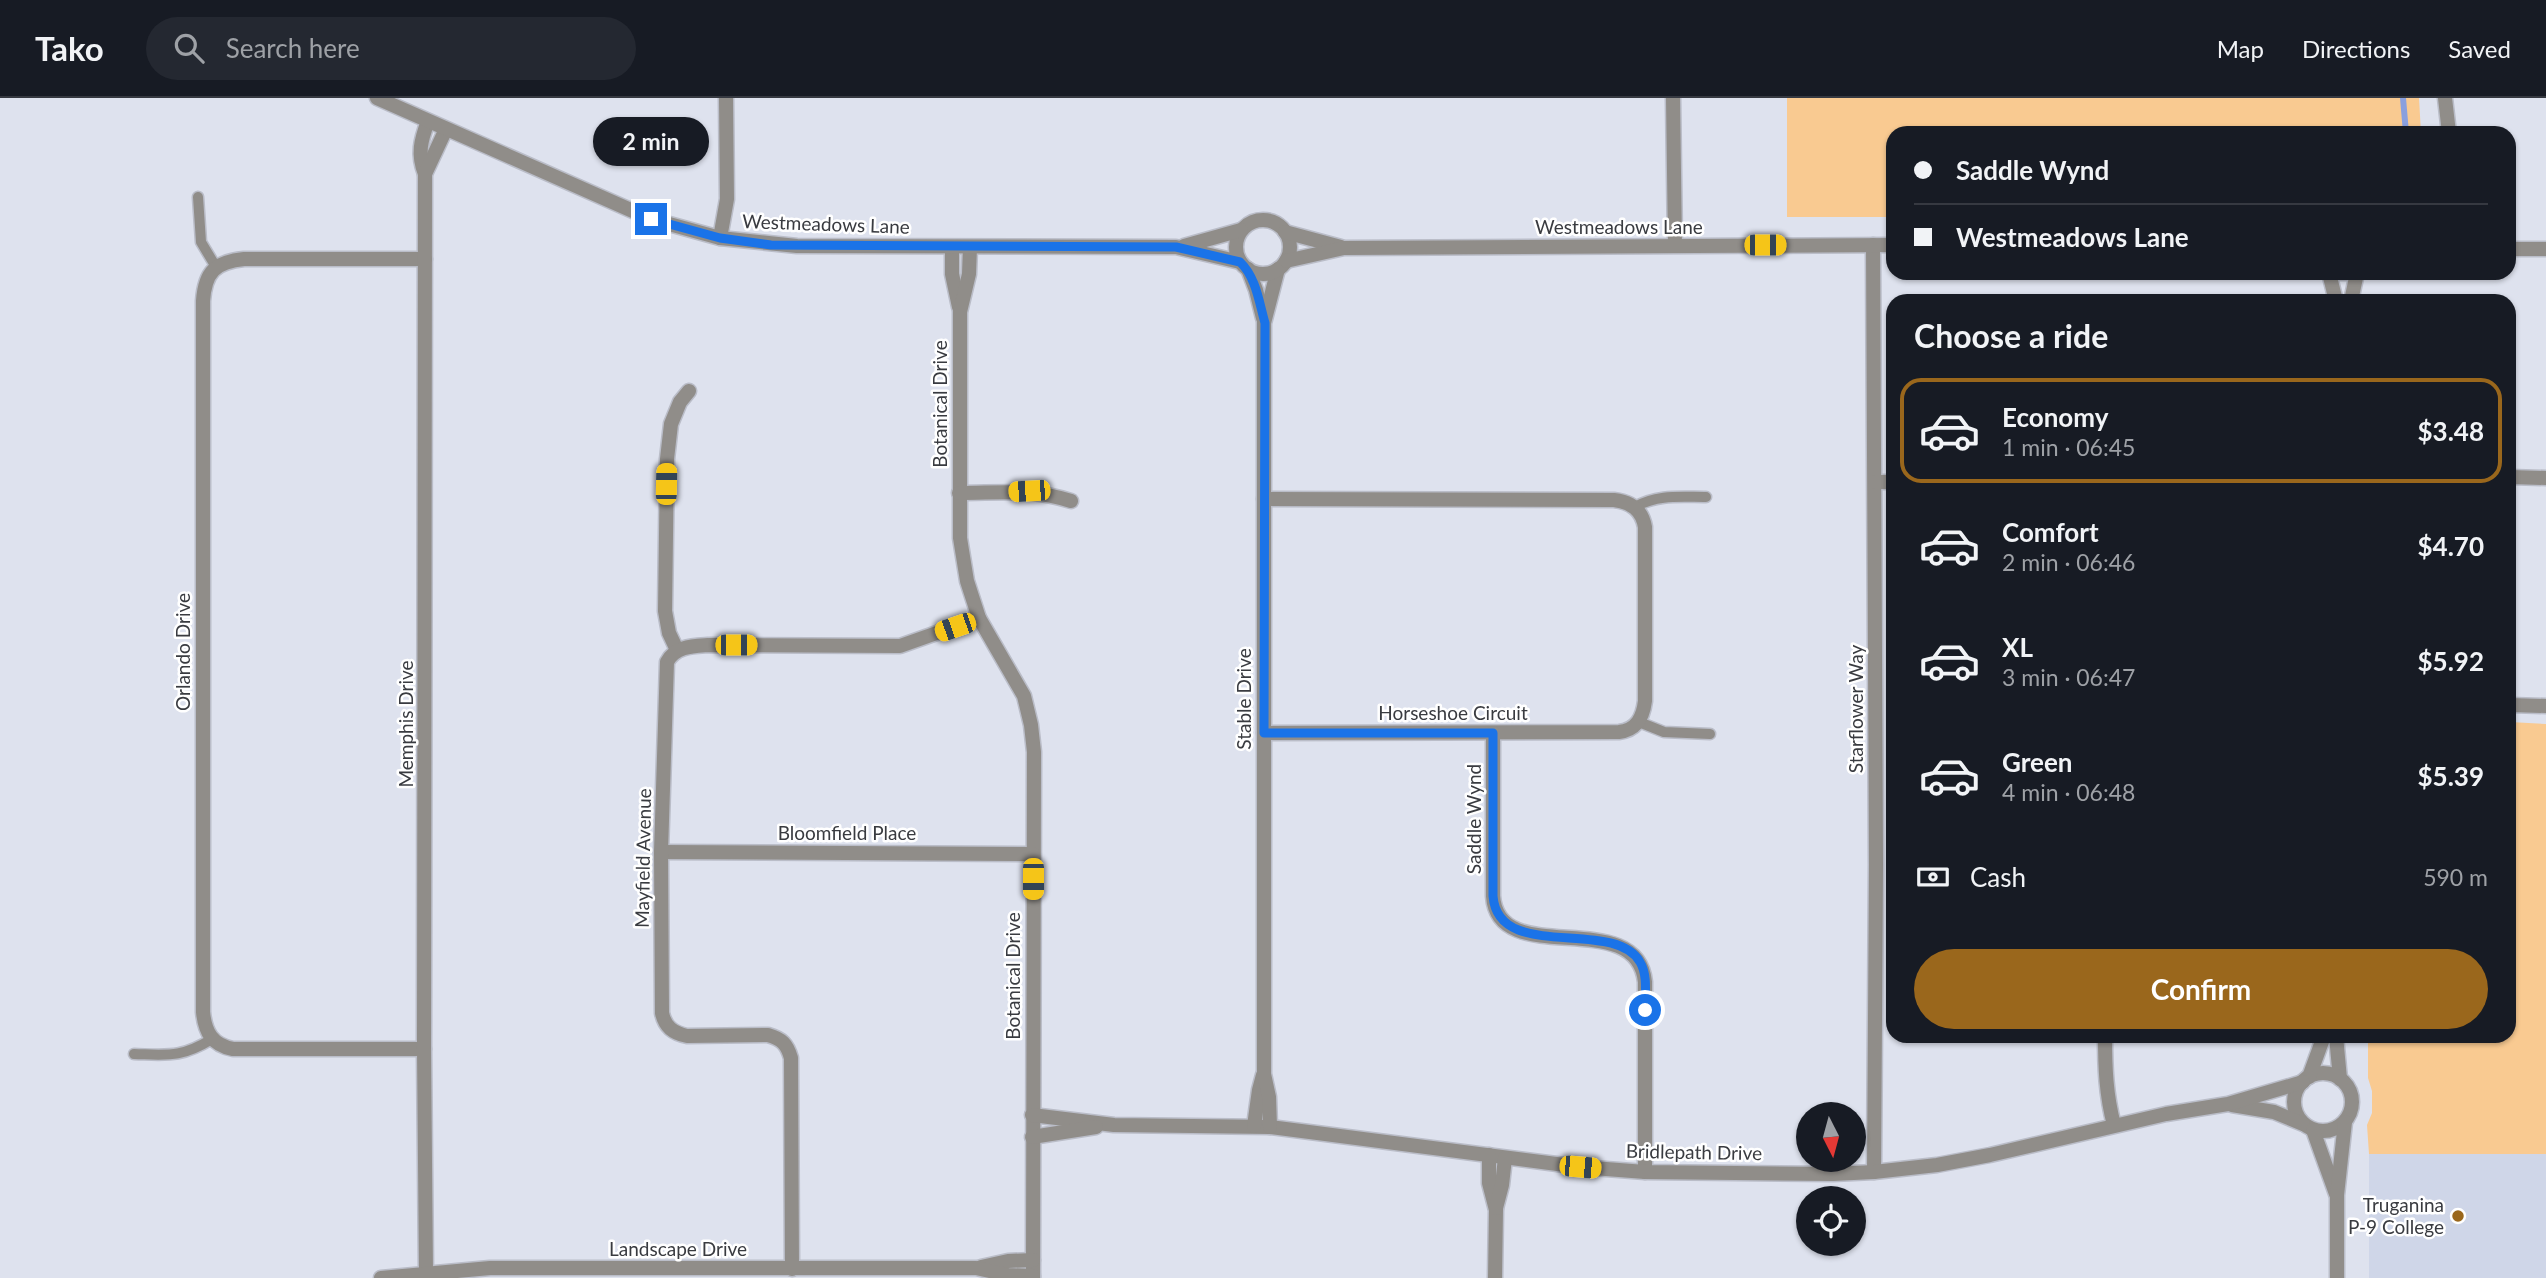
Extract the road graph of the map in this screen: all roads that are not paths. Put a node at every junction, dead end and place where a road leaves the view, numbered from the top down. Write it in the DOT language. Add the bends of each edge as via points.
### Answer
graph roads {
  1 [pos="377,98"];
  2 [pos="726,98"];
  3 [pos="1673,98"];
  4 [pos="2445,98"];
  5 [pos="428,121"];
  6 [pos="2448,126"];
  7 [pos="446,129"];
  8 [pos="425,174"];
  9 [pos="198,197"];
  10 [pos="1241,230"];
  11 [pos="1285,232"];
  12 [pos="720,238"];
  13 [pos="1675,245"];
  14 [pos="1873,245"];
  15 [pos="1886,245"];
  16 [pos="952,247"];
  17 [pos="970,247"];
  18 [pos="1176,247"];
  19 [pos="1344,248"];
  20 [pos="2516,249"];
  21 [pos="2546,249"];
  22 [pos="425,259"];
  23 [pos="1282,265"];
  24 [pos="1244,266"];
  25 [pos="216,267"];
  26 [pos="960,312"];
  27 [pos="1265,323"];
  28 [pos="689,391"];
  29 [pos="2516,477"];
  30 [pos="2546,478"];
  31 [pos="1875,482"];
  32 [pos="1886,482"];
  33 [pos="959,493"];
  34 [pos="1706,496"];
  35 [pos="1264,499"];
  36 [pos="1071,501"];
  37 [pos="1635,506"];
  38 [pos="979,618"];
  39 [pos="677,650"];
  40 [pos="2516,705"];
  41 [pos="2546,706"];
  42 [pos="1639,722"];
  43 [pos="1264,733"];
  44 [pos="1493,733"];
  45 [pos="1710,734"];
  46 [pos="661,852"];
  47 [pos="1033,854"];
  48 [pos="212,1039"];
  49 [pos="2105,1043"];
  50 [pos="2321,1043"];
  51 [pos="2337,1043"];
  52 [pos="424,1049"];
  53 [pos="134,1054"];
  54 [pos="1264,1074"];
  55 [pos="2306,1079"];
  56 [pos="2340,1079"];
  57 [pos="2228,1104"];
  58 [pos="1032,1115"];
  59 [pos="2345,1122"];
  60 [pos="1115,1125"];
  61 [pos="2114,1125"];
  62 [pos="1254,1126"];
  63 [pos="1270,1127"];
  64 [pos="2308,1127"];
  65 [pos="1032,1137"];
  66 [pos="1489,1155"];
  67 [pos="1505,1158"];
  68 [pos="1645,1172"];
  69 [pos="1874,1172"];
  70 [pos="2337,1195"];
  71 [pos="1496,1210"];
  72 [pos="1032,1260"];
  73 [pos="976,1268"];
  74 [pos="792,1269"];
  75 [pos="426,1273"];
  76 [pos="770,1273"];
  77 [pos="1032,1277"];
  78 [pos="380,1278"];
  79 [pos="1495,1278"];
  80 [pos="2337,1278"];
  1 -- 5 [label="street, Westmeadows Lane"];
  2 -- 12 [label="street" via="727,199"];
  3 -- 13 [label="street"];
  4 -- 6 [label="street"];
  5 -- 7 [label="street, Westmeadows Lane"];
  5 -- 8 [label="street, Memphis Drive" via="420,145"];
  7 -- 8 [label="street, Memphis Drive"];
  7 -- 12 [label="street, Westmeadows Lane" via="651,219"];
  8 -- 22 [label="street, Memphis Drive"];
  9 -- 25 [label="lane" via="201,242"];
  10 -- 11 [label="street" via="1264,220"];
  10 -- 18 [label="street, Westmeadows Lane"];
  10 -- 24 [label="street" via="1236,246"];
  11 -- 19 [label="street, Westmeadows Lane"];
  11 -- 23 [label="street" via="1290,246"];
  12 -- 16 [label="street, Westmeadows Lane" via="797,246"];
  13 -- 14 [label="street, Westmeadows Lane"];
  13 -- 19 [label="street, Westmeadows Lane"];
  14 -- 15 [label="street, Westmeadows Lane"];
  14 -- 31 [label="street, Starflower Way"];
  16 -- 17 [label="street, Westmeadows Lane"];
  16 -- 26 [label="street, Botanical Drive"];
  17 -- 18 [label="street, Westmeadows Lane"];
  17 -- 26 [label="street, Botanical Drive"];
  18 -- 24 [label="street, Westmeadows Lane"];
  19 -- 23 [label="street, Westmeadows Lane"];
  20 -- 21 [label="street"];
  22 -- 25 [label="street" via="244,259"];
  22 -- 52 [label="street, Memphis Drive"];
  23 -- 24 [label="street" via="1261,274"];
  23 -- 27 [label="street, Stable Drive"];
  24 -- 27 [label="street, Stable Drive"];
  25 -- 48 [label="street, Orlando Drive" via="206,282 203,302 203,1012"];
  26 -- 33 [label="street, Botanical Drive"];
  27 -- 35 [label="street, Stable Drive"];
  28 -- 39 [label="street" via="671,424 667,459 665,611"];
  29 -- 30 [label="street"];
  31 -- 32 [label="street"];
  31 -- 69 [label="street, Starflower Way"];
  33 -- 36 [label="street" via="1029,491"];
  33 -- 38 [label="street, Botanical Drive" via="960,538"];
  34 -- 37 [label="lane" via="1658,498"];
  35 -- 37 [label="street" via="1614,500"];
  35 -- 43 [label="street, Stable Drive"];
  37 -- 42 [label="street" via="1645,527 1645,701"];
  38 -- 39 [label="street" via="900,646 709,645"];
  38 -- 47 [label="street, Botanical Drive" via="1024,696 1031,724"];
  39 -- 46 [label="street, Mayfield Avenue" via="670,656 665,674"];
  40 -- 41 [label="street"];
  42 -- 44 [label="street, Horseshoe Circuit" via="1619,732"];
  42 -- 45 [label="lane" via="1664,732"];
  43 -- 44 [label="street, Horseshoe Circuit"];
  43 -- 54 [label="street, Stable Drive"];
  44 -- 68 [label="street, Saddle Wynd" via="1493,896 1499,918 1521,931 1620,947 1641,963 1645,982"];
  46 -- 47 [label="street, Bloomfield Place"];
  46 -- 74 [label="street, Mayfield Avenue" via="664,1020 676,1033 768,1035 780,1038 788,1048"];
  47 -- 58 [label="street, Botanical Drive"];
  48 -- 52 [label="street" via="233,1049"];
  48 -- 53 [label="lane" via="183,1054"];
  49 -- 61 [label="street" via="2107,1100"];
  50 -- 55 [label="street"];
  51 -- 56 [label="street"];
  52 -- 75 [label="street, Memphis Drive"];
  54 -- 62 [label="street, Stable Drive"];
  54 -- 63 [label="street, Stable Drive"];
  55 -- 56 [label="street" via="2325,1073"];
  55 -- 57 [label="street, Bridlepath Drive"];
  55 -- 64 [label="street" via="2294,1103"];
  56 -- 59 [label="street" via="2353,1104"];
  57 -- 61 [label="street, Bridlepath Drive"];
  57 -- 64 [label="street, Bridlepath Drive" via="2274,1112"];
  58 -- 60 [label="street, Bridlepath Drive"];
  58 -- 65 [label="street, Botanical Drive"];
  59 -- 64 [label="street" via="2330,1131"];
  59 -- 70 [label="street"];
  60 -- 62 [label="street, Bridlepath Drive"];
  60 -- 65 [label="street, Bridlepath Drive"];
  61 -- 69 [label="street, Bridlepath Drive" via="1990,1155"];
  62 -- 63 [label="street, Bridlepath Drive"];
  63 -- 66 [label="street, Bridlepath Drive"];
  64 -- 70 [label="street"];
  65 -- 72 [label="street, Botanical Drive"];
  66 -- 67 [label="street, Bridlepath Drive"];
  66 -- 71 [label="street" via="1489,1183"];
  67 -- 68 [label="street, Bridlepath Drive"];
  67 -- 71 [label="street"];
  68 -- 69 [label="street, Bridlepath Drive"];
  70 -- 80 [label="street"];
  71 -- 79 [label="street"];
  72 -- 73 [label="street, Landscape Drive"];
  72 -- 77 [label="street, Botanical Drive"];
  73 -- 74 [label="street, Landscape Drive"];
  73 -- 77 [label="street, Landscape Drive"];
  74 -- 76 [label="street, Landscape Drive"];
  75 -- 76 [label="street, Landscape Drive" via="490,1268"];
  75 -- 78 [label="street, Landscape Drive"];
}
